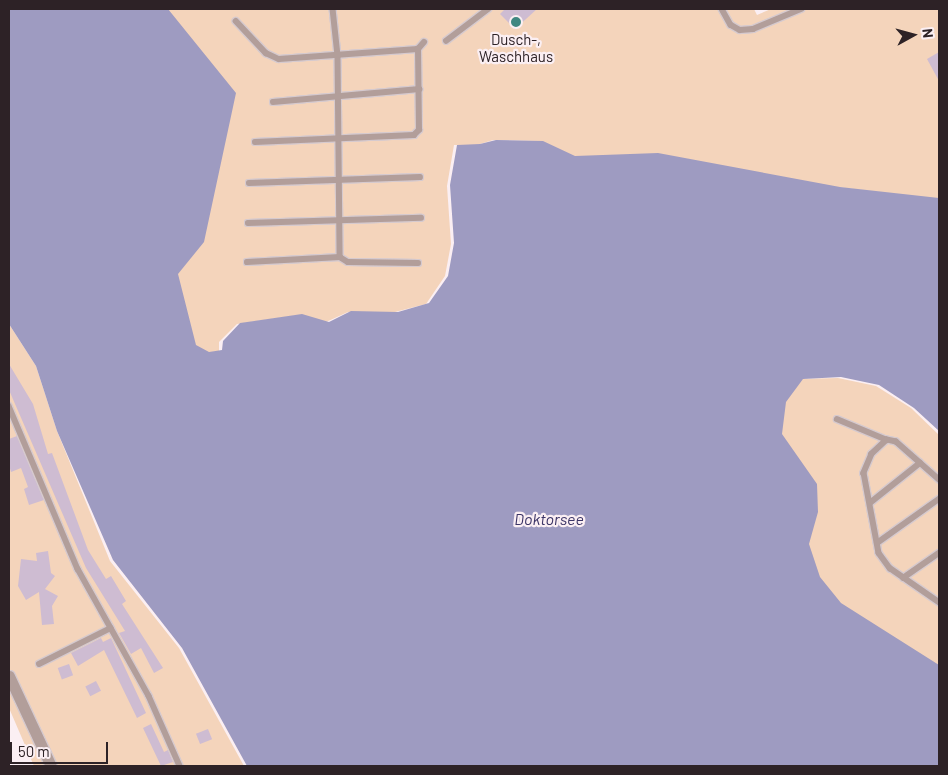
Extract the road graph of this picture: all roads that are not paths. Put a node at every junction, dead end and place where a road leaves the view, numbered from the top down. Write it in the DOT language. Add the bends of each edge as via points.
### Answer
graph roads {
  1 [pos="333,9"];
  2 [pos="488,9"];
  3 [pos="722,9"];
  4 [pos="801,9"];
  5 [pos="236,21"];
  6 [pos="446,41"];
  7 [pos="424,42"];
  8 [pos="418,49"];
  9 [pos="338,56"];
  10 [pos="419,90"];
  11 [pos="340,98"];
  12 [pos="273,102"];
  13 [pos="340,136"];
  14 [pos="255,142"];
  15 [pos="420,177"];
  16 [pos="341,178"];
  17 [pos="248,183"];
  18 [pos="421,218"];
  19 [pos="341,220"];
  20 [pos="248,223"];
  21 [pos="340,257"];
  22 [pos="247,262"];
  23 [pos="418,263"];
  24 [pos="9,406"];
  25 [pos="837,419"];
  26 [pos="887,440"];
  27 [pos="920,463"];
  28 [pos="939,480"];
  29 [pos="939,499"];
  30 [pos="870,503"];
  31 [pos="877,543"];
  32 [pos="939,553"];
  33 [pos="903,578"];
  34 [pos="939,602"];
  35 [pos="111,628"];
  36 [pos="39,664"];
  37 [pos="9,676"];
  38 [pos="51,766"];
  39 [pos="180,766"];
  1 -- 9 [label="lane"];
  2 -- 6 [label="lane"];
  3 -- 4 [label="lane" via="731,25 740,30 753,29"];
  5 -- 9 [label="lane" via="266,53 279,59"];
  7 -- 8 [label="lane"];
  8 -- 9 [label="lane"];
  8 -- 10 [label="lane"];
  9 -- 11 [label="lane"];
  10 -- 11 [label="lane"];
  10 -- 13 [label="lane" via="419,130 414,135"];
  11 -- 12 [label="lane"];
  11 -- 13 [label="lane"];
  13 -- 14 [label="lane"];
  13 -- 16 [label="lane"];
  15 -- 16 [label="lane"];
  16 -- 17 [label="lane"];
  16 -- 19 [label="lane"];
  18 -- 19 [label="lane"];
  19 -- 20 [label="lane"];
  19 -- 21 [label="lane"];
  21 -- 22 [label="lane"];
  21 -- 23 [label="lane" via="348,262"];
  24 -- 35 [label="lane" via="26,441 54,519"];
  25 -- 26 [label="lane"];
  26 -- 27 [label="lane" via="896,442"];
  26 -- 30 [label="lane" via="872,454 864,473"];
  27 -- 28 [label="lane"];
  27 -- 30 [label="lane"];
  29 -- 31 [label="lane"];
  30 -- 31 [label="lane"];
  31 -- 33 [label="lane" via="879,553 890,568"];
  32 -- 33 [label="lane"];
  33 -- 34 [label="lane"];
  35 -- 36 [label="lane"];
  35 -- 39 [label="lane" via="149,696"];
  37 -- 38 [label="street"];
}
